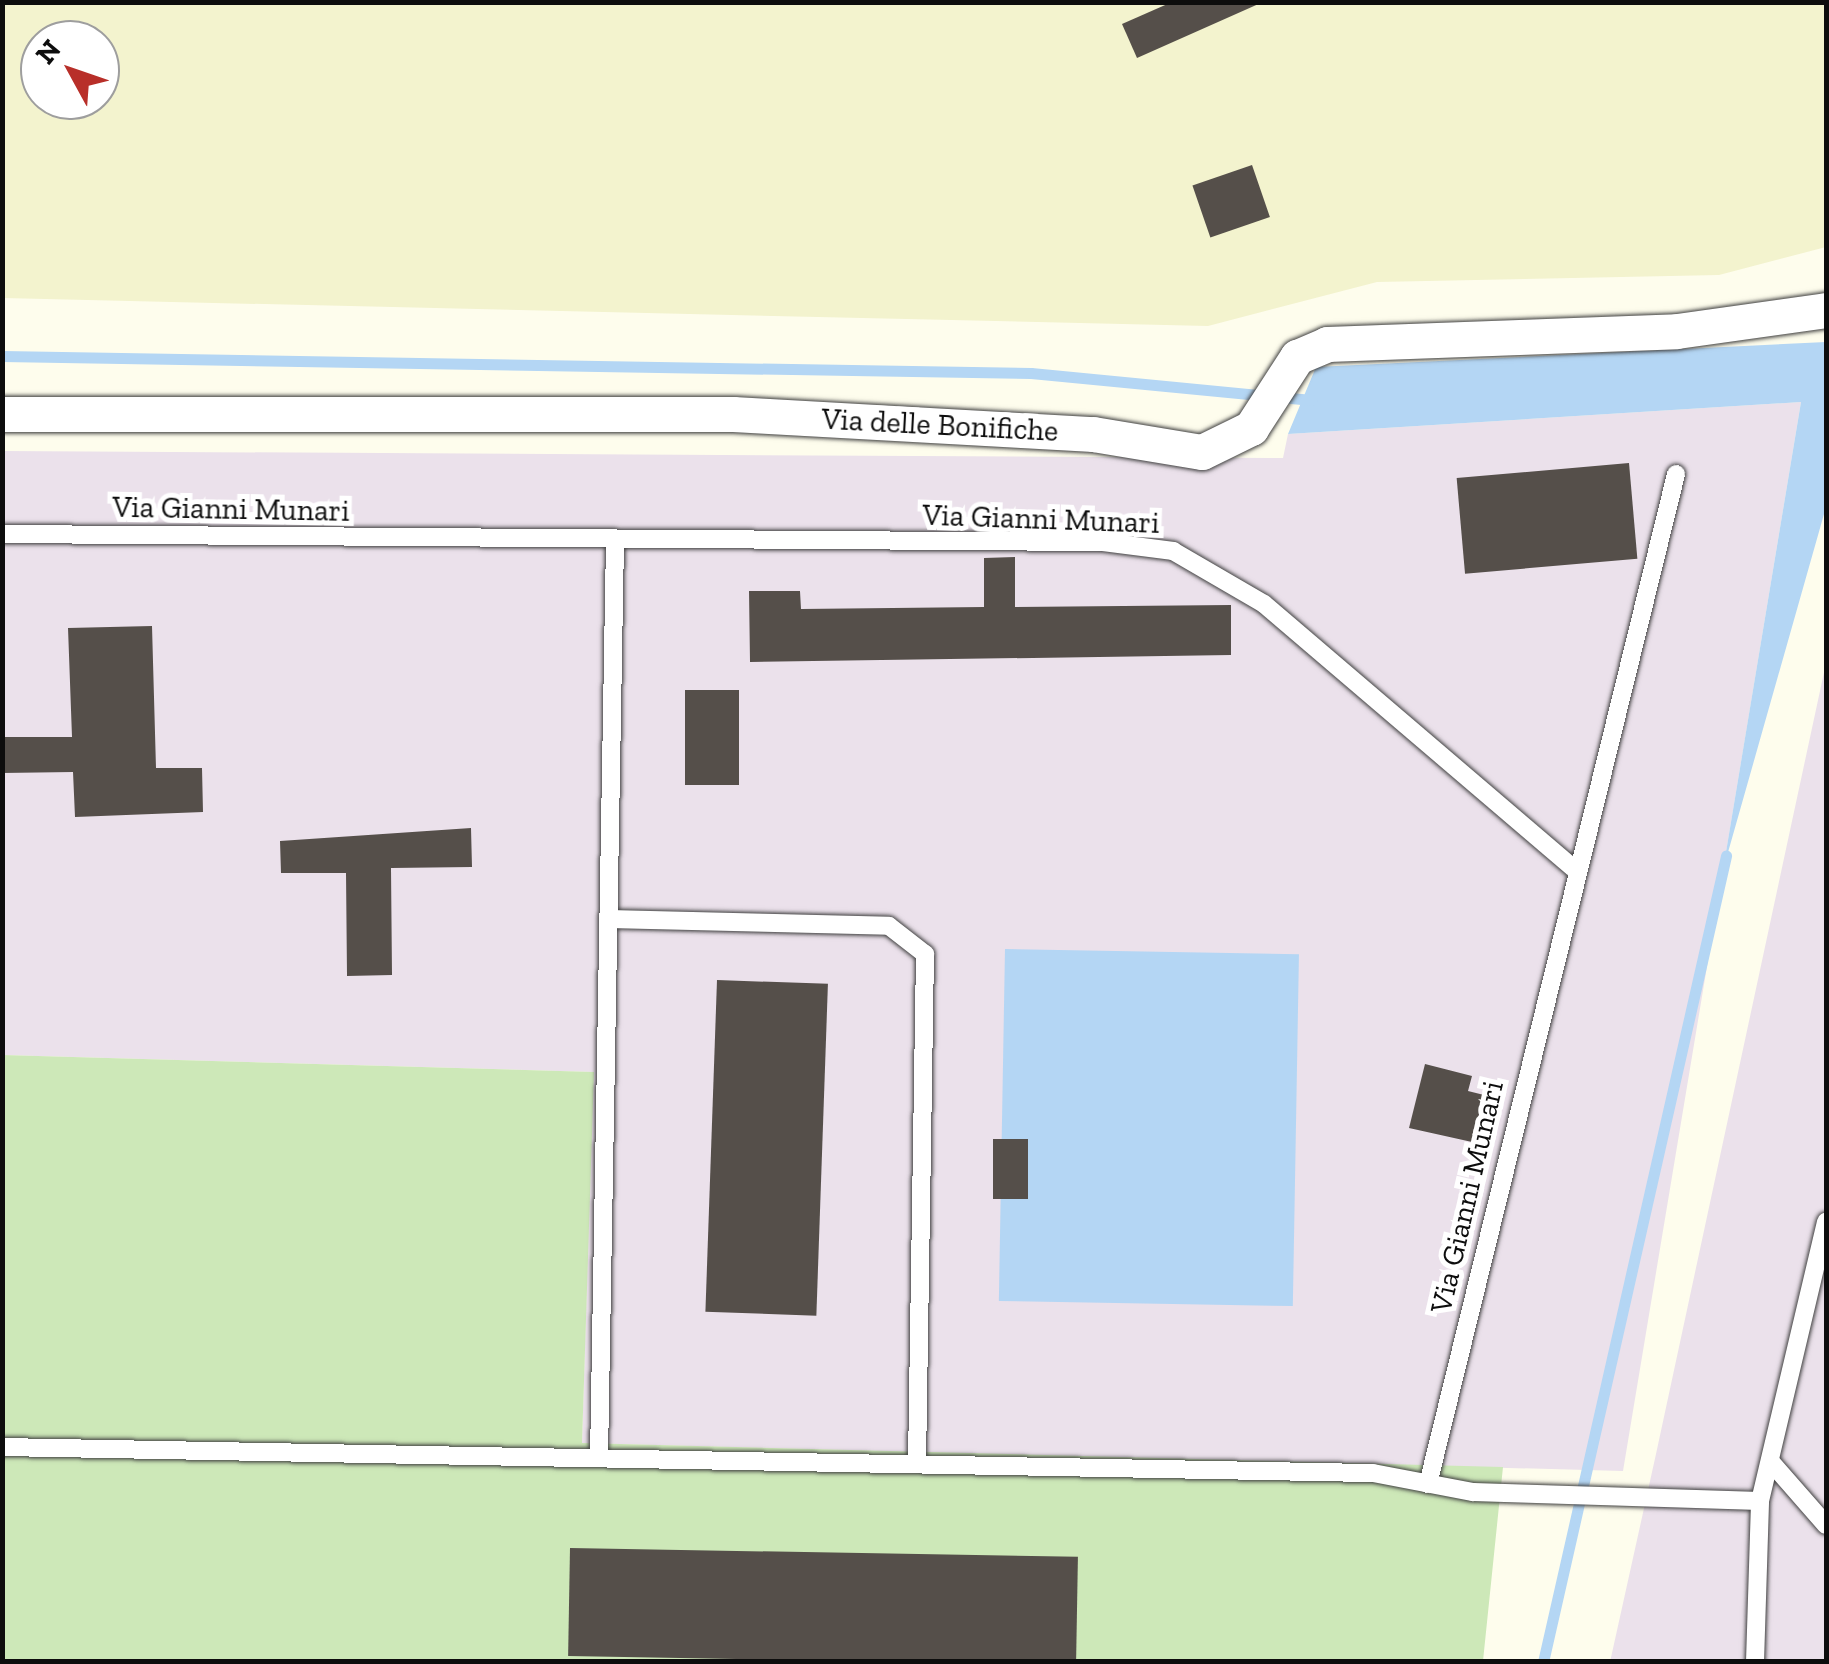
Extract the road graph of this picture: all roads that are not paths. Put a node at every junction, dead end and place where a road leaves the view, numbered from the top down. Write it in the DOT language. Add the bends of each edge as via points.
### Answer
graph roads {
  1 [pos="1826,310"];
  2 [pos="2,414"];
  3 [pos="1676,474"];
  4 [pos="2,534"];
  5 [pos="615,540"];
  6 [pos="1572,868"];
  7 [pos="609,919"];
  8 [pos="1826,1222"];
  9 [pos="2,1447"];
  10 [pos="600,1458"];
  11 [pos="1770,1460"];
  12 [pos="917,1464"];
  13 [pos="1428,1484"];
  14 [pos="1760,1501"];
  15 [pos="1826,1524"];
  16 [pos="1756,1662"];
  1 -- 2 [label="street, Via delle Bonifiche" via="1677,331 1327,344 1297,357 1251,428 1202,452 1093,434 733,414"];
  3 -- 6 [label="lane"];
  4 -- 5 [label="lane, Via Gianni Munari"];
  5 -- 6 [label="lane, Via Gianni Munari" via="1173,550 1264,604"];
  5 -- 7 [label="lane"];
  6 -- 13 [label="lane, Via Gianni Munari"];
  7 -- 10 [label="lane"];
  7 -- 12 [label="lane" via="889,926 926,954"];
  8 -- 11 [label="lane"];
  9 -- 10 [label="lane"];
  10 -- 12 [label="lane"];
  11 -- 14 [label="lane"];
  11 -- 15 [label="lane"];
  12 -- 13 [label="lane" via="1373,1473"];
  13 -- 14 [label="lane"];
  14 -- 16 [label="lane"];
}
